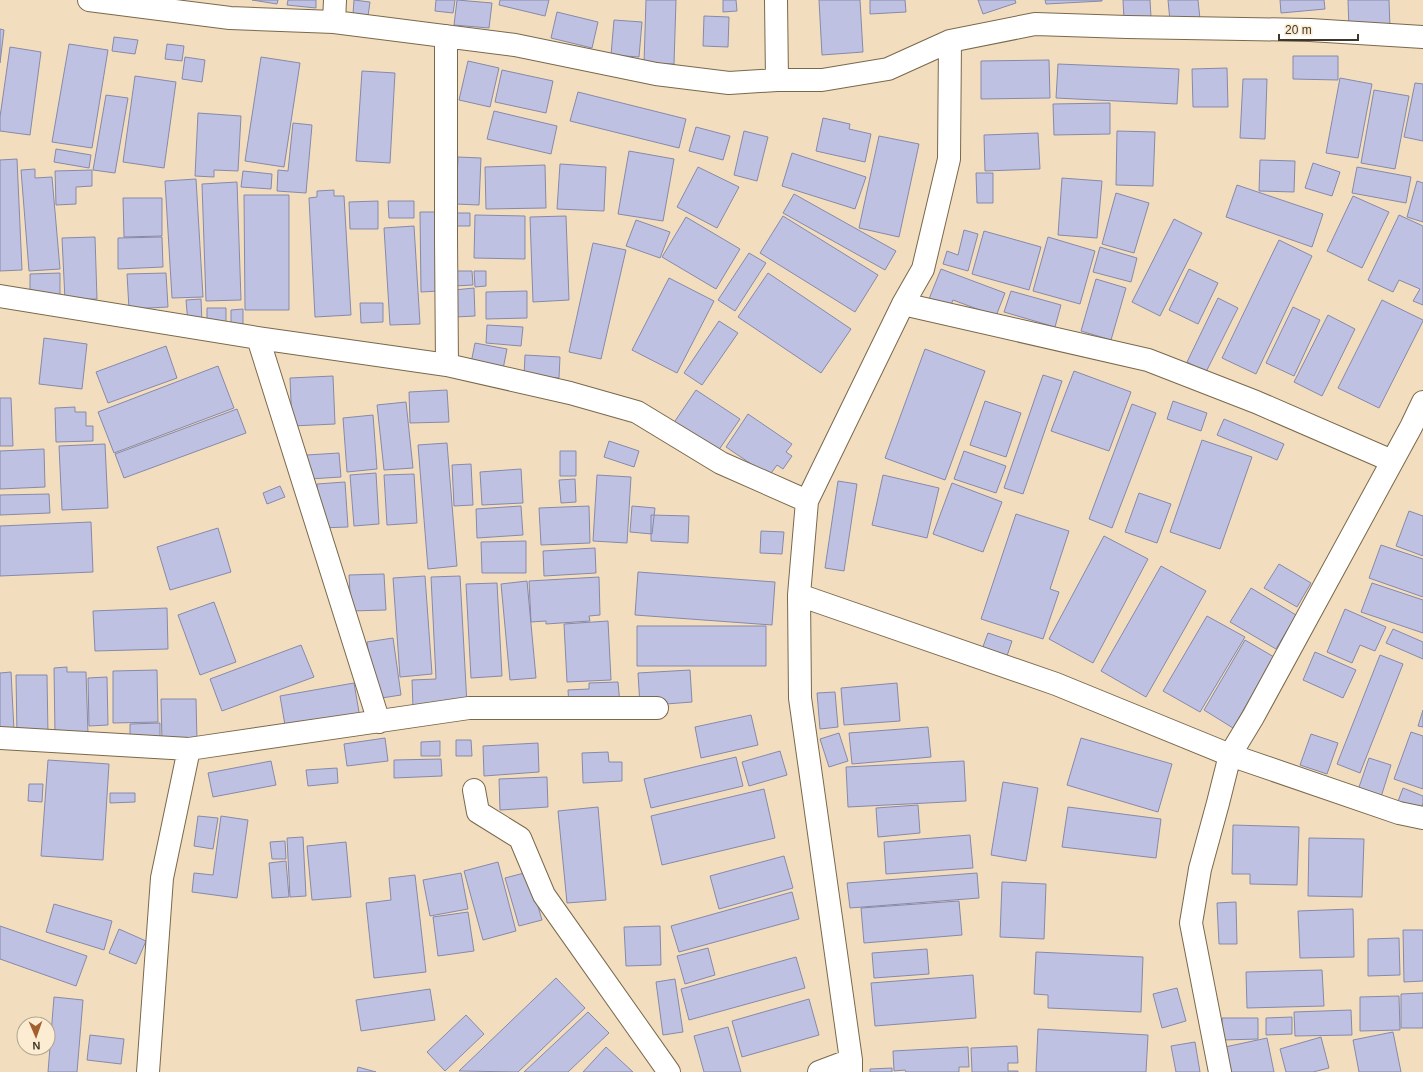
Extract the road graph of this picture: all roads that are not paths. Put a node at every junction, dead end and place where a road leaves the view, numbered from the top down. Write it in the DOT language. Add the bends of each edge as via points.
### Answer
graph roads {
  1 [pos="89,0"];
  2 [pos="335,0"];
  3 [pos="776,0"];
  4 [pos="334,22"];
  5 [pos="446,36"];
  6 [pos="1423,37"];
  7 [pos="950,41"];
  8 [pos="777,80"];
  9 [pos="0,296"];
  10 [pos="903,304"];
  11 [pos="258,338"];
  12 [pos="447,365"];
  13 [pos="1423,402"];
  14 [pos="1417,429"];
  15 [pos="1392,461"];
  16 [pos="807,501"];
  17 [pos="799,595"];
  18 [pos="657,708"];
  19 [pos="379,722"];
  20 [pos="0,738"];
  21 [pos="189,749"];
  22 [pos="1230,755"];
  23 [pos="474,790"];
  24 [pos="1423,818"];
  25 [pos="851,1066"];
  26 [pos="148,1072"];
  27 [pos="669,1072"];
  28 [pos="819,1072"];
  29 [pos="1220,1072"];
  1 -- 4 [label="street" via="230,18"];
  2 -- 4 [label="street"];
  3 -- 8 [label="street"];
  4 -- 5 [label="street"];
  5 -- 8 [label="street" via="515,45 656,74 729,83"];
  5 -- 12 [label="street"];
  6 -- 7 [label="street" via="1310,30 1034,24"];
  7 -- 8 [label="street" via="888,69 822,80"];
  7 -- 10 [label="street" via="949,159 922,269"];
  9 -- 11 [label="street"];
  10 -- 15 [label="street" via="1148,360 1256,402"];
  10 -- 16 [label="street"];
  11 -- 12 [label="street"];
  11 -- 19 [label="street"];
  12 -- 16 [label="street" via="570,393 637,412 721,463"];
  13 -- 14 [label="street"];
  14 -- 15 [label="street"];
  15 -- 22 [label="street"];
  16 -- 17 [label="street"];
  17 -- 22 [label="street" via="1056,684"];
  17 -- 25 [label="street" via="800,698"];
  18 -- 19 [label="street" via="469,708"];
  19 -- 21 [label="street"];
  20 -- 21 [label="street"];
  21 -- 26 [label="street" via="162,878"];
  22 -- 24 [label="street" via="1399,813"];
  22 -- 29 [label="street" via="1200,869 1191,923"];
  23 -- 27 [label="street" via="478,812 520,838 544,895"];
  25 -- 28 [label="street"];
}
